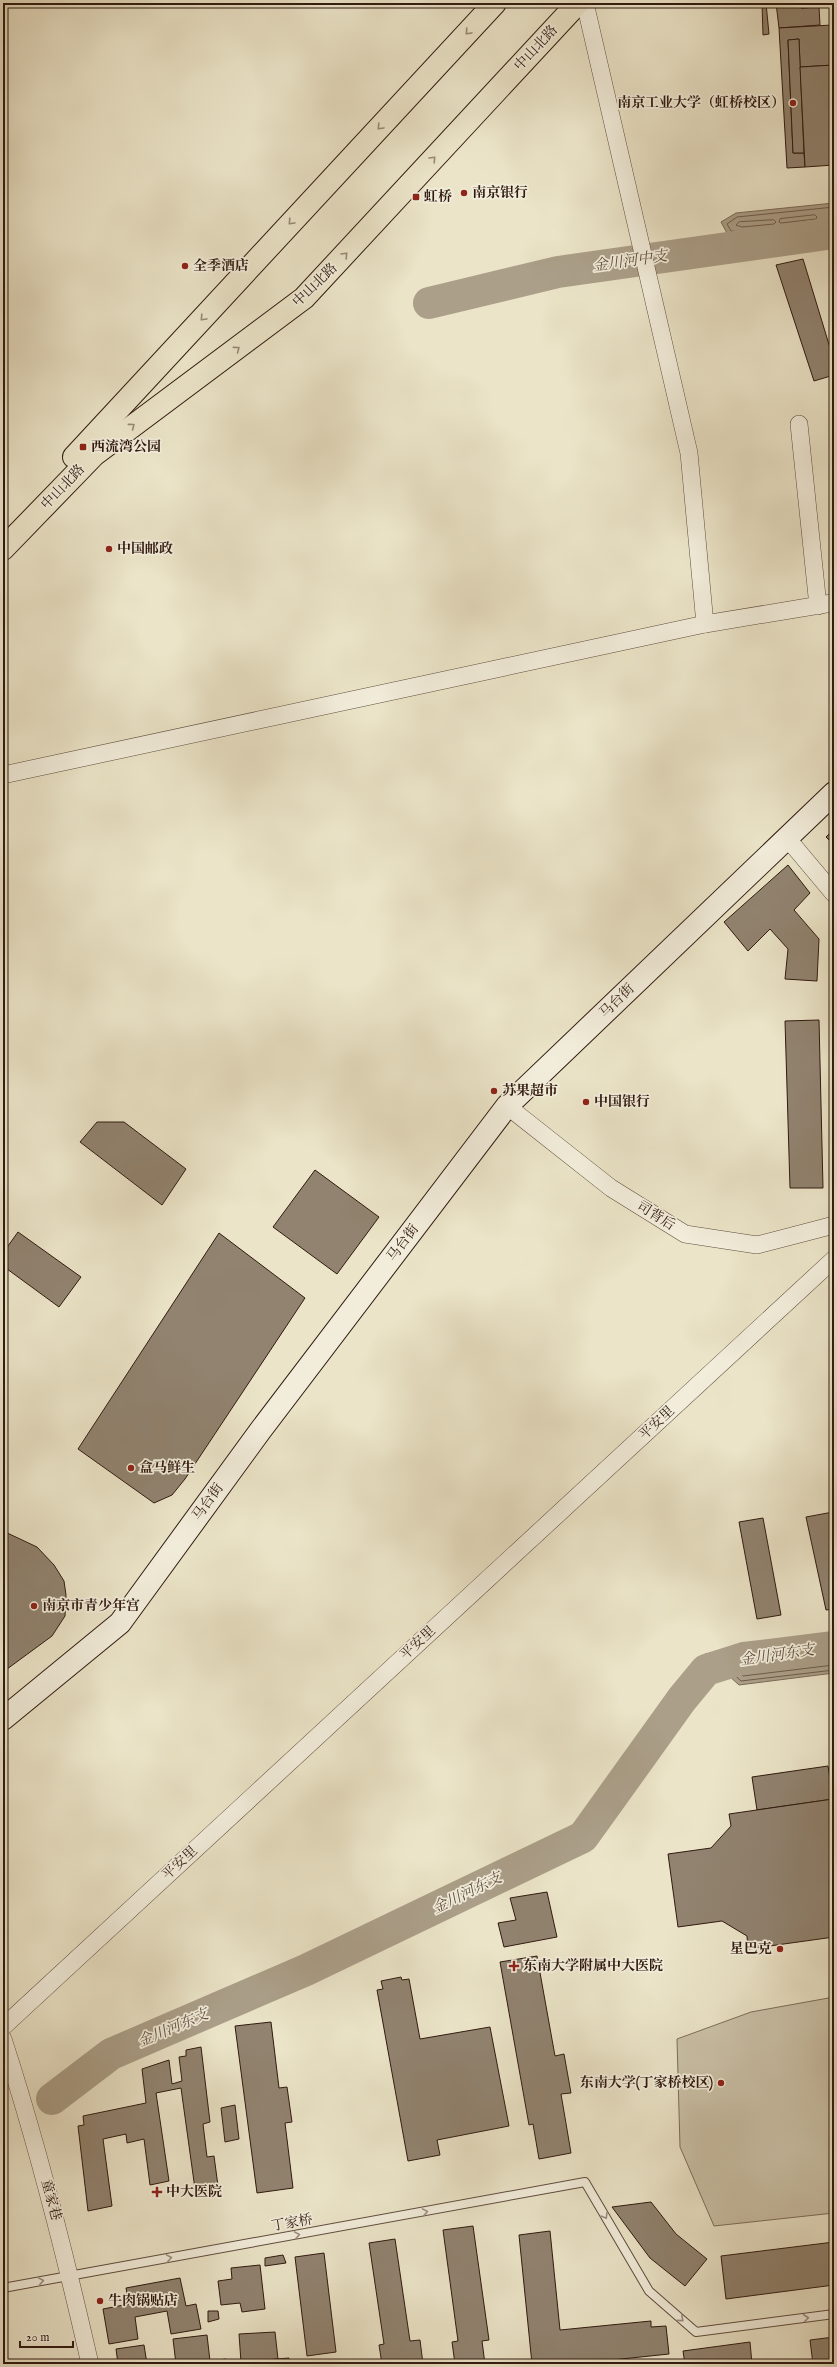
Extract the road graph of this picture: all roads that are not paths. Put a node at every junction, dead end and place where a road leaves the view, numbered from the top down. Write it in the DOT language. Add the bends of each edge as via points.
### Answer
graph roads {
  1 [pos="494,3"];
  2 [pos="578,3"];
  3 [pos="585,3"];
  4 [pos="800,424"];
  5 [pos="3,530"];
  6 [pos="3,549"];
  7 [pos="829,604"];
  8 [pos="705,624"];
  9 [pos="3,775"];
  10 [pos="834,793"];
  11 [pos="787,838"];
  12 [pos="834,894"];
  13 [pos="507,1106"];
  14 [pos="834,1225"];
  15 [pos="834,1259"];
  16 [pos="3,1720"];
  17 [pos="3,2027"];
  18 [pos="3,2039"];
  19 [pos="70,2276"];
  20 [pos="3,2288"];
  21 [pos="834,2314"];
  22 [pos="90,2364"];
  1 -- 5 [label="main road, 中山北路, one-way"];
  6 -- 2 [label="main road, 中山北路, one-way" via="94,455 304,298"];
  3 -- 8 [label="street" via="689,453"];
  4 -- 7 [label="street"];
  7 -- 8 [label="street"];
  8 -- 9 [label="street"];
  10 -- 11 [label="street, 马台街"];
  11 -- 12 [label="street"];
  11 -- 13 [label="street, 马台街"];
  13 -- 14 [label="street, 司背后" via="611,1188 685,1234 757,1245"];
  13 -- 16 [label="street, 马台街" via="260,1431 120,1623"];
  15 -- 17 [label="street, 平安里"];
  18 -- 19 [label="street, 童家巷" via="30,2121"];
  20 -- 19 [label="lane, 丁家桥, one-way"];
  19 -- 21 [label="lane, 丁家桥, one-way" via="585,2182 649,2291 696,2332"];
  19 -- 22 [label="street, 童家巷"];
}
